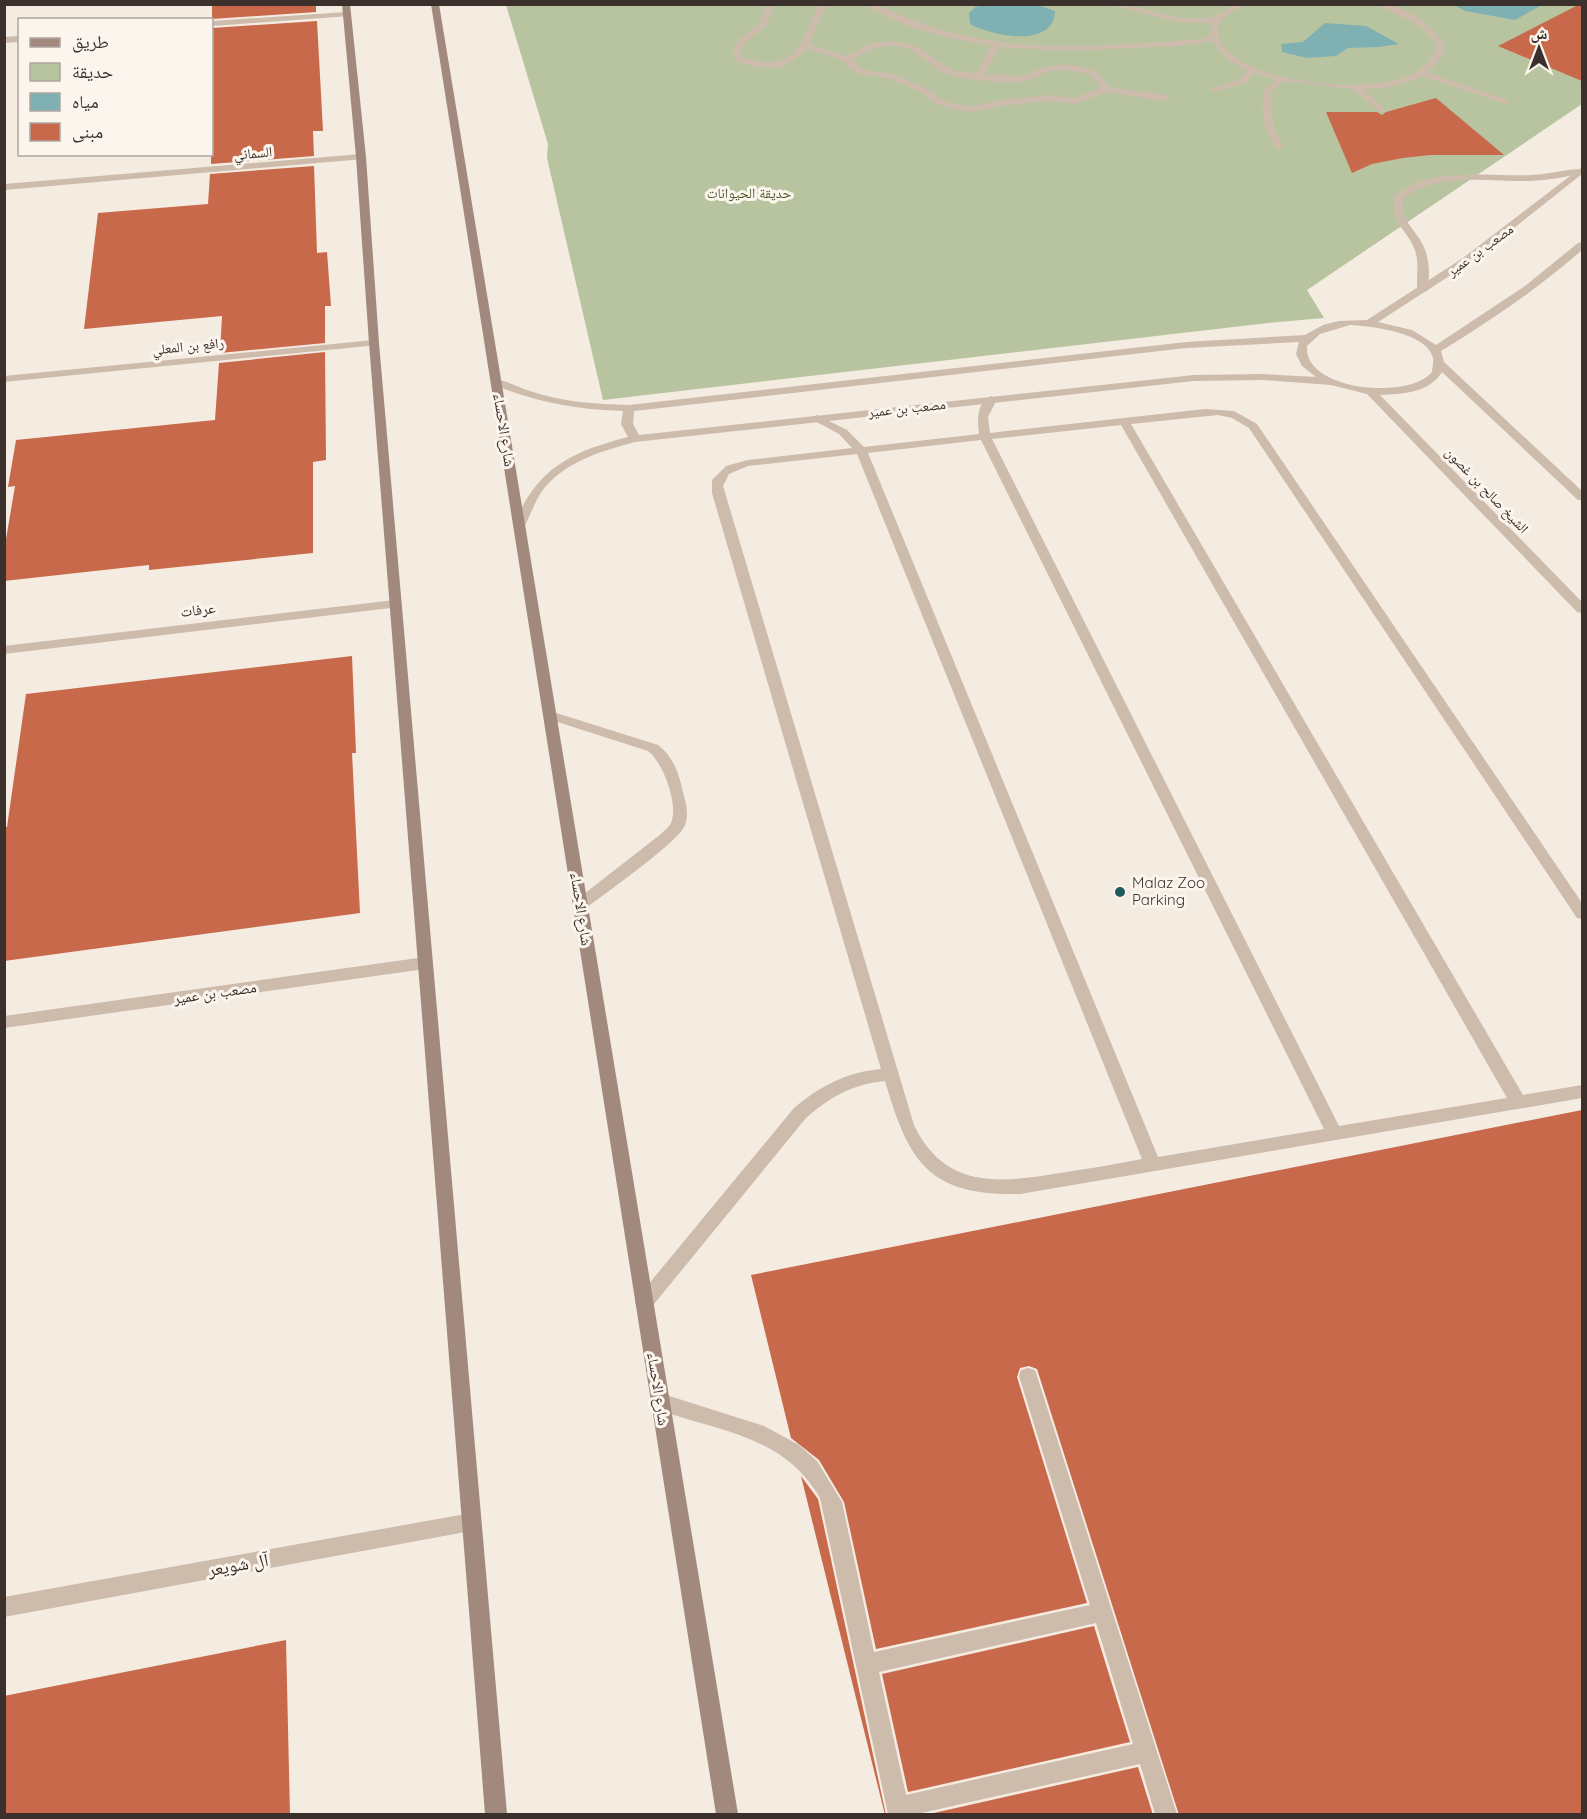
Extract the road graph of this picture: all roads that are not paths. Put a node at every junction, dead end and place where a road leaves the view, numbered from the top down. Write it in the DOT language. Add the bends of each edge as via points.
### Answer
graph roads {
  1 [pos="435,4"];
  2 [pos="771,4"];
  3 [pos="824,4"];
  4 [pos="869,4"];
  5 [pos="1112,4"];
  6 [pos="1150,4"];
  7 [pos="1240,4"];
  8 [pos="1379,4"];
  9 [pos="1388,6"];
  10 [pos="346,9"];
  11 [pos="1140,11"];
  12 [pos="1167,17"];
  13 [pos="1216,20"];
  14 [pos="213,24"];
  15 [pos="1212,37"];
  16 [pos="1172,43"];
  17 [pos="804,45"];
  18 [pos="996,45"];
  19 [pos="847,58"];
  20 [pos="1252,70"];
  21 [pos="1422,73"];
  22 [pos="978,76"];
  23 [pos="1282,79"];
  24 [pos="1355,87"];
  25 [pos="1106,89"];
  26 [pos="1466,89"];
  27 [pos="1214,91"];
  28 [pos="1166,98"];
  29 [pos="1506,101"];
  30 [pos="1485,107"];
  31 [pos="1381,110"];
  32 [pos="1279,146"];
  33 [pos="361,157"];
  34 [pos="1582,171"];
  35 [pos="4,187"];
  36 [pos="1582,245"];
  37 [pos="1422,291"];
  38 [pos="1371,322"];
  39 [pos="1306,338"];
  40 [pos="374,343"];
  41 [pos="1434,351"];
  42 [pos="1439,363"];
  43 [pos="4,379"];
  44 [pos="496,382"];
  45 [pos="1333,382"];
  46 [pos="1370,392"];
  47 [pos="991,399"];
  48 [pos="628,408"];
  49 [pos="818,418"];
  50 [pos="1124,421"];
  51 [pos="985,436"];
  52 [pos="635,439"];
  53 [pos="861,450"];
  54 [pos="1582,497"];
  55 [pos="519,526"];
  56 [pos="395,604"];
  57 [pos="1582,609"];
  58 [pos="4,650"];
  59 [pos="550,715"];
  60 [pos="580,905"];
  61 [pos="1582,914"];
  62 [pos="425,963"];
  63 [pos="4,1022"];
  64 [pos="891,1074"];
  65 [pos="1582,1092"];
  66 [pos="1518,1102"];
  67 [pos="1334,1133"];
  68 [pos="1152,1163"];
  69 [pos="644,1303"];
  70 [pos="1028,1376"];
  71 [pos="660,1402"];
  72 [pos="471,1522"];
  73 [pos="4,1607"];
  74 [pos="1102,1612"];
  75 [pos="867,1664"];
  76 [pos="1146,1752"];
  77 [pos="898,1811"];
  78 [pos="496,1815"];
  79 [pos="727,1815"];
  80 [pos="1166,1815"];
  1 -- 44 [label="main road, شارع الاحساء"];
  2 -- 17 [label="street" via="763,24 736,50 740,60 758,66 778,65 793,60"];
  3 -- 17 [label="street"];
  4 -- 18 [label="street" via="932,29"];
  5 -- 11 [label="street"];
  6 -- 11 [label="street" via="1150,8"];
  7 -- 13 [label="street"];
  8 -- 9 [label="street"];
  9 -- 21 [label="street" via="1420,22 1438,39 1439,57"];
  10 -- 14 [label="street"];
  10 -- 33 [label="main road"];
  11 -- 12 [label="street"];
  12 -- 13 [label="street"];
  12 -- 16 [label="street" via="1186,27 1188,33"];
  13 -- 15 [label="street"];
  15 -- 16 [label="street"];
  15 -- 20 [label="street" via="1233,60"];
  16 -- 18 [label="street" via="1089,49"];
  17 -- 19 [label="street"];
  18 -- 22 [label="street"];
  19 -- 22 [label="street" via="870,44 903,45 913,47 952,74"];
  19 -- 25 [label="street" via="862,72 890,76 954,107 974,109 1049,98 1075,101"];
  20 -- 23 [label="street"];
  20 -- 27 [label="street" via="1243,81"];
  21 -- 24 [label="street"];
  21 -- 26 [label="street"];
  22 -- 25 [label="street" via="1024,79 1047,69 1066,67 1092,72"];
  23 -- 24 [label="street"];
  23 -- 32 [label="street" via="1268,90 1266,101 1269,130"];
  24 -- 31 [label="street"];
  25 -- 28 [label="street"];
  26 -- 29 [label="street"];
  26 -- 30 [label="street" via="1470,98"];
  33 -- 35 [label="street, السماني"];
  33 -- 40 [label="main road"];
  34 -- 37 [label="street, مصعب بن عمير"];
  34 -- 37 [label="street" via="1530,178 1434,180 1406,191 1398,199 1396,209 1419,247 1425,276"];
  36 -- 41 [label="street" via="1521,295"];
  37 -- 38 [label="street, مصعب بن عمير"];
  38 -- 39 [label="street, مصعب بن عمير" via="1332,324"];
  38 -- 41 [label="street, مصعب بن عمير" via="1409,332"];
  39 -- 45 [label="street, مصعب بن عمير" via="1303,356 1318,374"];
  39 -- 48 [label="street, مصعب بن عمير" via="1186,345"];
  40 -- 43 [label="street, رافع بن المعلي"];
  40 -- 56 [label="main road"];
  41 -- 42 [label="street, مصعب بن عمير"];
  42 -- 46 [label="street, مصعب بن عمير" via="1436,374 1411,389"];
  42 -- 54 [label="street"];
  44 -- 48 [label="street, مصعب بن عمير" via="517,392 569,405"];
  44 -- 55 [label="main road, شارع الاحساء"];
  45 -- 46 [label="street, مصعب بن عمير"];
  45 -- 47 [label="street, مصعب بن عمير" via="1194,378"];
  46 -- 57 [label="street, الشيخ صالح بن غصون"];
  47 -- 49 [label="street, مصعب بن عمير"];
  47 -- 51 [label="street" via="982,417"];
  48 -- 52 [label="street" via="627,424"];
  49 -- 52 [label="street, مصعب بن عمير"];
  49 -- 53 [label="street" via="843,432"];
  50 -- 51 [label="street"];
  50 -- 61 [label="street" via="1216,411 1237,416 1253,426"];
  50 -- 66 [label="street"];
  51 -- 53 [label="street"];
  51 -- 67 [label="street"];
  52 -- 55 [label="street, مصعب بن عمير" via="578,457 555,471 537,487"];
  53 -- 64 [label="street" via="735,466 716,485"];
  53 -- 68 [label="street"];
  55 -- 59 [label="main road, شارع الاحساء"];
  56 -- 58 [label="street, عرفات"];
  56 -- 62 [label="main road"];
  59 -- 60 [label="main road, شارع الاحساء"];
  59 -- 60 [label="street" via="653,748 671,770 680,809 678,825 666,838"];
  60 -- 69 [label="main road, شارع الاحساء"];
  62 -- 63 [label="street, مصعب بن عمير"];
  62 -- 72 [label="main road"];
  64 -- 68 [label="street" via="913,1144 927,1162 946,1176 970,1185 1020,1187"];
  64 -- 69 [label="street" via="865,1076 818,1096"];
  65 -- 66 [label="street"];
  66 -- 67 [label="street"];
  67 -- 68 [label="street"];
  69 -- 71 [label="main road, شارع الاحساء"];
  70 -- 74 [label="street"];
  71 -- 75 [label="street" via="782,1444 820,1480 832,1502"];
  71 -- 79 [label="main road, شارع الاحساء"];
  72 -- 73 [label="street, آل شويعر"];
  72 -- 78 [label="main road"];
  74 -- 75 [label="street"];
  74 -- 76 [label="street"];
  75 -- 77 [label="street"];
  76 -- 77 [label="street"];
  76 -- 80 [label="street"];
}
